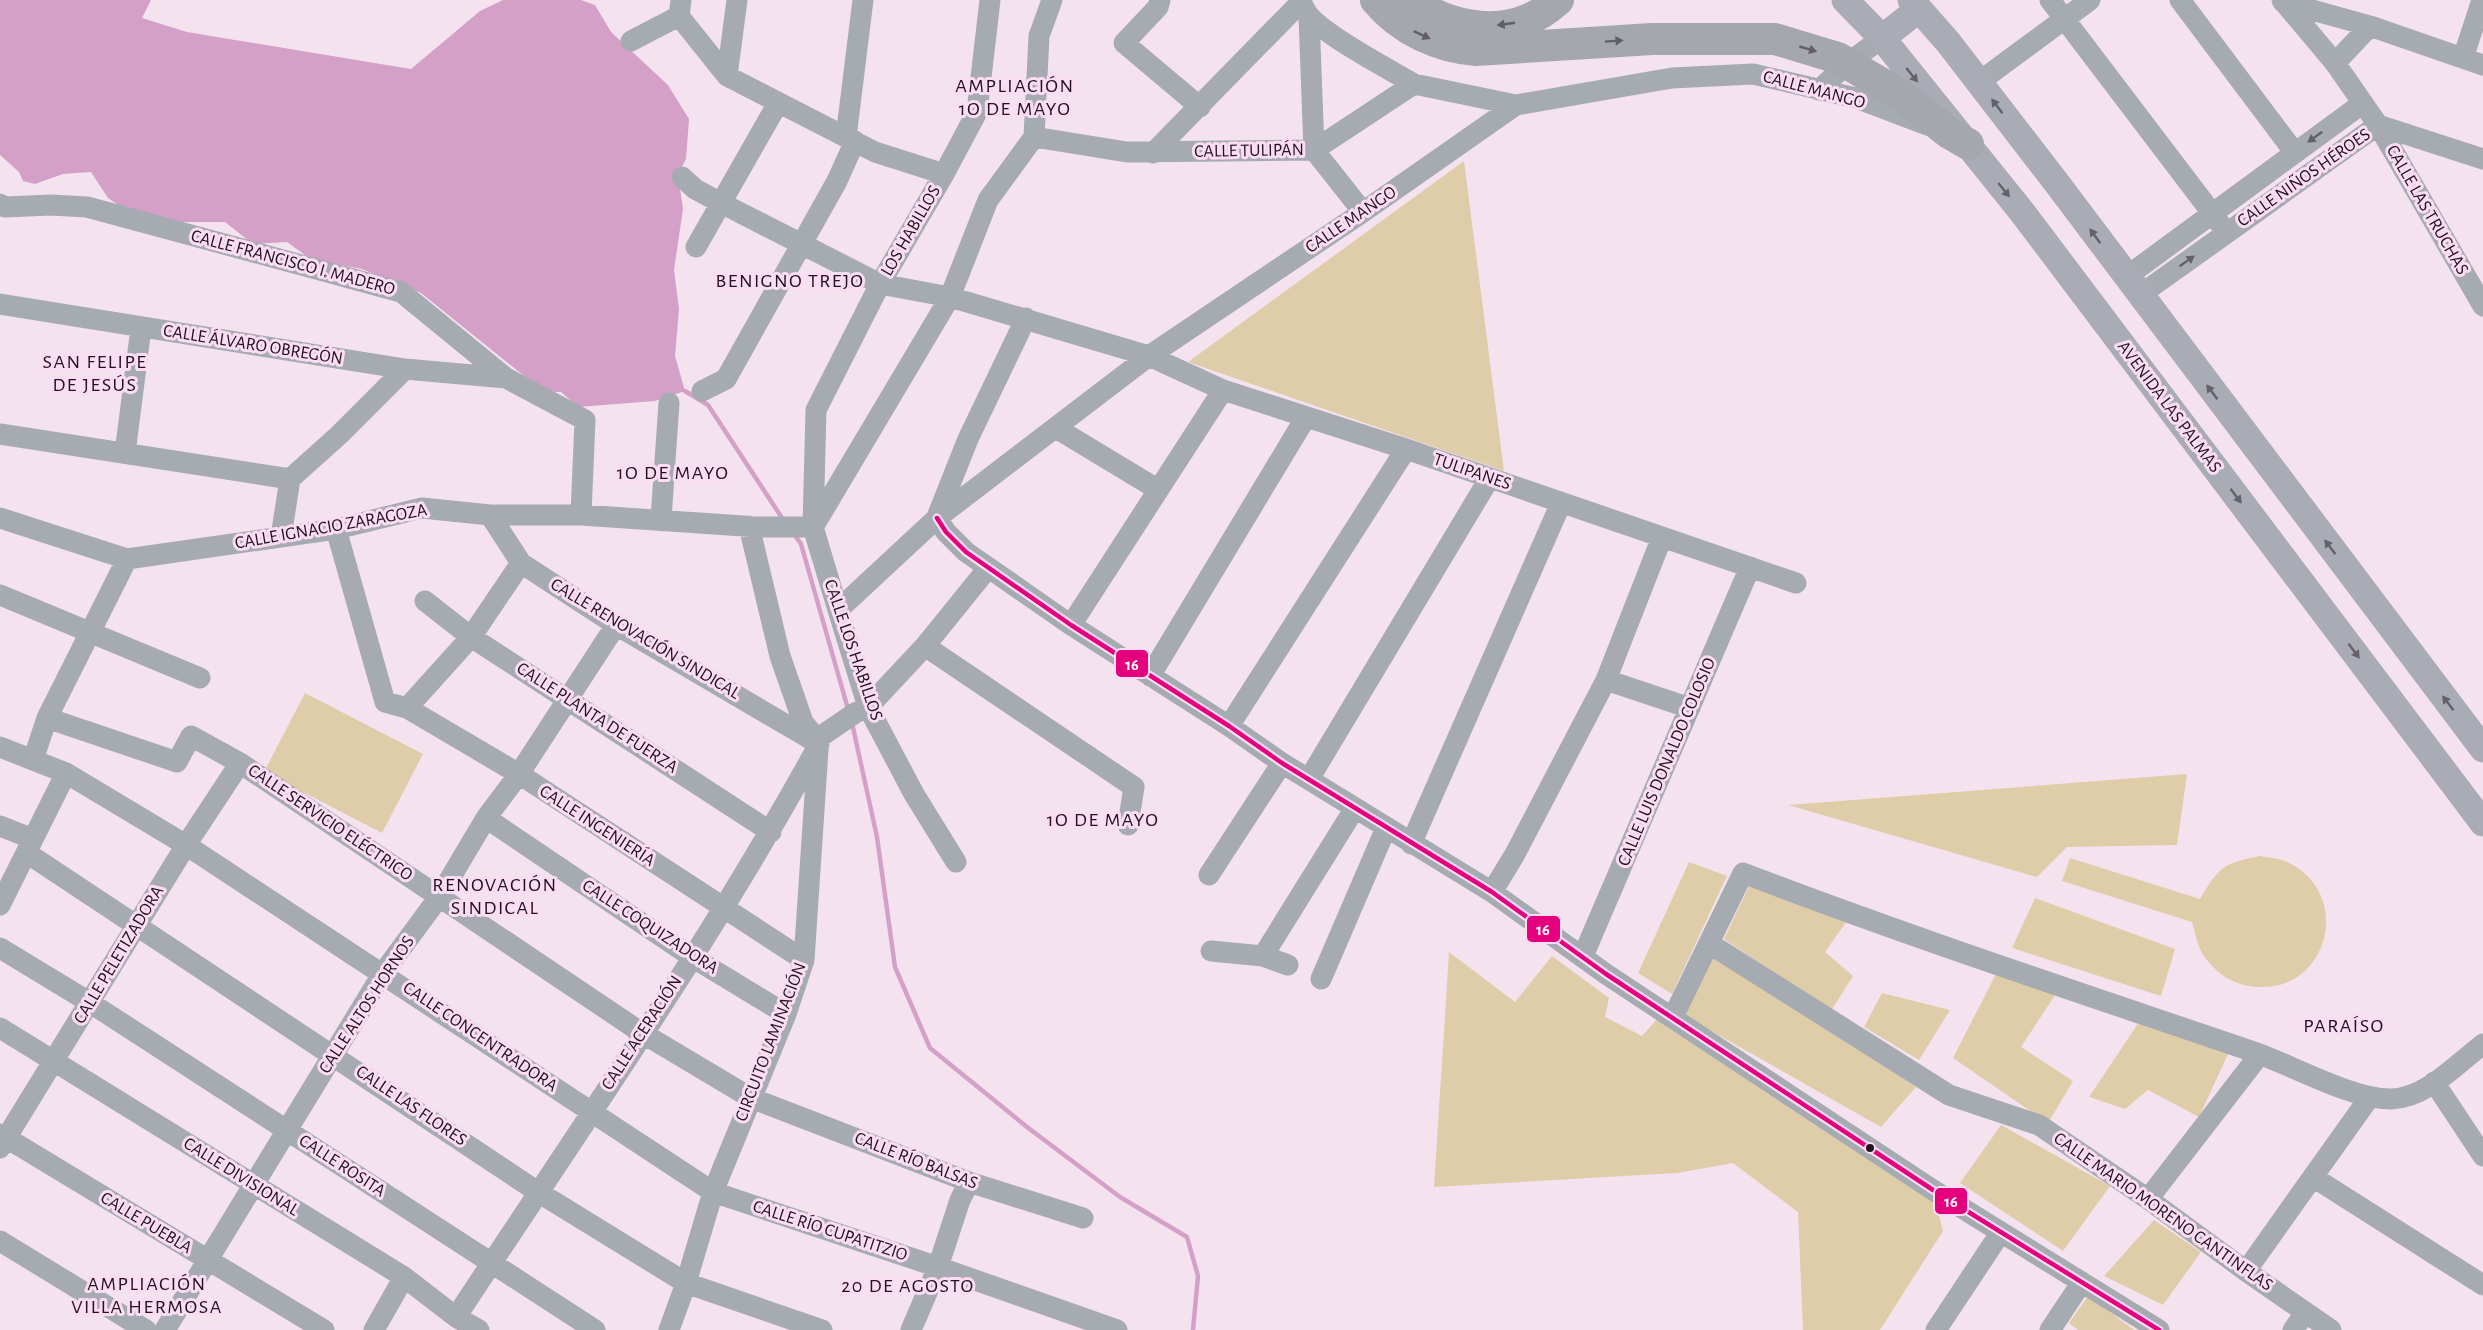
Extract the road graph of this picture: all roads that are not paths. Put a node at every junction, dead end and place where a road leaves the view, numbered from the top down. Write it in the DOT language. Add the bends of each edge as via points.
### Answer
graph roads {
  1 [pos="737,0"];
  2 [pos="863,0"];
  3 [pos="990,0"];
  4 [pos="1052,0"];
  5 [pos="1376,0"];
  6 [pos="1413,0"];
  7 [pos="1558,0"];
  8 [pos="1845,0"];
  9 [pos="2050,0"];
  10 [pos="2090,0"];
  11 [pos="2180,0"];
  12 [pos="2482,0"];
  13 [pos="2283,1"];
  14 [pos="1162,2"];
  15 [pos="1915,4"];
  16 [pos="1304,6"];
  17 [pos="680,8"];
  18 [pos="2064,19"];
  19 [pos="2370,26"];
  20 [pos="1882,38"];
  21 [pos="631,41"];
  22 [pos="2473,61"];
  23 [pos="1848,63"];
  24 [pos="2335,63"];
  25 [pos="727,76"];
  26 [pos="1979,82"];
  27 [pos="1414,84"];
  28 [pos="1819,90"];
  29 [pos="778,103"];
  30 [pos="2362,103"];
  31 [pos="1515,105"];
  32 [pos="1200,107"];
  33 [pos="2378,125"];
  34 [pos="1034,137"];
  35 [pos="1958,138"];
  36 [pos="851,139"];
  37 [pos="1314,150"];
  38 [pos="1153,153"];
  39 [pos="2295,153"];
  40 [pos="2483,159"];
  41 [pos="945,174"];
  42 [pos="682,177"];
  43 [pos="2059,186"];
  44 [pos="721,203"];
  45 [pos="0,204"];
  46 [pos="1363,212"];
  47 [pos="2022,212"];
  48 [pos="2213,213"];
  49 [pos="2227,233"];
  50 [pos="801,245"];
  51 [pos="696,247"];
  52 [pos="880,284"];
  53 [pos="2133,286"];
  54 [pos="950,297"];
  55 [pos="0,304"];
  56 [pos="2483,306"];
  57 [pos="1026,318"];
  58 [pos="141,328"];
  59 [pos="1149,356"];
  60 [pos="405,369"];
  61 [pos="506,378"];
  62 [pos="1223,390"];
  63 [pos="702,391"];
  64 [pos="669,403"];
  65 [pos="1306,417"];
  66 [pos="1056,428"];
  67 [pos="0,434"];
  68 [pos="1406,449"];
  69 [pos="125,453"];
  70 [pos="1489,478"];
  71 [pos="290,479"];
  72 [pos="1157,489"];
  73 [pos="1561,503"];
  74 [pos="490,515"];
  75 [pos="581,515"];
  76 [pos="0,518"];
  77 [pos="937,518"];
  78 [pos="661,519"];
  79 [pos="753,527"];
  80 [pos="808,527"];
  81 [pos="336,529"];
  82 [pos="281,537"];
  83 [pos="1662,537"];
  84 [pos="127,559"];
  85 [pos="521,563"];
  86 [pos="1750,567"];
  87 [pos="988,568"];
  88 [pos="1796,583"];
  89 [pos="0,595"];
  90 [pos="425,601"];
  91 [pos="838,610"];
  92 [pos="616,625"];
  93 [pos="1071,625"];
  94 [pos="89,634"];
  95 [pos="471,637"];
  96 [pos="925,646"];
  97 [pos="1150,676"];
  98 [pos="200,678"];
  99 [pos="1606,680"];
  100 [pos="569,699"];
  101 [pos="407,708"];
  102 [pos="1690,708"];
  103 [pos="862,710"];
  104 [pos="47,718"];
  105 [pos="1229,726"];
  106 [pos="818,741"];
  107 [pos="0,747"];
  108 [pos="2483,749"];
  109 [pos="33,760"];
  110 [pos="240,763"];
  111 [pos="1282,763"];
  112 [pos="66,773"];
  113 [pos="519,774"];
  114 [pos="1308,779"];
  115 [pos="1355,808"];
  116 [pos="486,818"];
  117 [pos="2483,823"];
  118 [pos="1128,825"];
  119 [pos="0,826"];
  120 [pos="1386,828"];
  121 [pos="771,832"];
  122 [pos="1411,844"];
  123 [pos="186,845"];
  124 [pos="30,846"];
  125 [pos="956,862"];
  126 [pos="1209,875"];
  127 [pos="1492,892"];
  128 [pos="439,897"];
  129 [pos="0,905"];
  130 [pos="723,909"];
  131 [pos="136,927"];
  132 [pos="1710,944"];
  133 [pos="0,948"];
  134 [pos="1211,951"];
  135 [pos="1263,956"];
  136 [pos="1583,956"];
  137 [pos="692,957"];
  138 [pos="804,960"];
  139 [pos="1288,965"];
  140 [pos="383,973"];
  141 [pos="1322,979"];
  142 [pos="89,1002"];
  143 [pos="786,1014"];
  144 [pos="1673,1017"];
  145 [pos="0,1028"];
  146 [pos="642,1033"];
  147 [pos="2483,1044"];
  148 [pos="2260,1054"];
  149 [pos="335,1055"];
  150 [pos="55,1061"];
  151 [pos="2434,1082"];
  152 [pos="752,1098"];
  153 [pos="2369,1098"];
  154 [pos="591,1111"];
  155 [pos="287,1130"];
  156 [pos="2,1140"];
  157 [pos="2483,1156"];
  158 [pos="2313,1177"];
  159 [pos="969,1182"];
  160 [pos="255,1185"];
  161 [pos="538,1192"];
  162 [pos="713,1192"];
  163 [pos="2148,1198"];
  164 [pos="1083,1218"];
  165 [pos="2001,1232"];
  166 [pos="0,1241"];
  167 [pos="208,1260"];
  168 [pos="491,1263"];
  169 [pos="938,1267"];
  170 [pos="2246,1271"];
  171 [pos="404,1277"];
  172 [pos="2082,1282"];
  173 [pos="687,1283"];
  174 [pos="2483,1286"];
  175 [pos="456,1317"];
  176 [pos="2299,1322"];
  177 [pos="146,1330"];
  178 [pos="165,1330"];
  179 [pos="324,1330"];
  180 [pos="374,1330"];
  181 [pos="479,1330"];
  182 [pos="595,1330"];
  183 [pos="669,1330"];
  184 [pos="822,1330"];
  185 [pos="911,1330"];
  186 [pos="1118,1330"];
  187 [pos="1936,1330"];
  188 [pos="2050,1330"];
  189 [pos="2159,1330"];
  190 [pos="2331,1330"];
  1 -- 25 [label="street"];
  2 -- 36 [label="street"];
  3 -- 41 [label="street, LOS HABILLOS" via="977,112"];
  4 -- 34 [label="street" via="1039,36"];
  5 -- 23 [label="highway, one-way" via="1411,30 1455,49 1652,39 1774,39"];
  7 -- 6 [label="highway, one-way" via="1527,20 1504,26 1459,23 1436,15"];
  8 -- 20 [label="main road, AVENIDA LAS PALMAS"];
  9 -- 18 [label="street"];
  10 -- 18 [label="street"];
  11 -- 39 [label="street"];
  12 -- 22 [label="street"];
  13 -- 19 [label="street"];
  13 -- 24 [label="street, CALLE LAS TRUCHAS"];
  14 -- 32 [label="street" via="1124,43"];
  15 -- 20 [label="main road"];
  15 -- 26 [label="main road"];
  16 -- 27 [label="street" via="1344,42"];
  16 -- 32 [label="street"];
  16 -- 37 [label="street"];
  17 -- 21 [label="street"];
  17 -- 25 [label="street"];
  18 -- 26 [label="street"];
  18 -- 48 [label="street"];
  19 -- 22 [label="street"];
  19 -- 24 [label="street"];
  20 -- 23 [label="street"];
  20 -- 35 [label="main road, AVENIDA LAS PALMAS, one-way"];
  23 -- 28 [label="street"];
  23 -- 35 [label="highway"];
  24 -- 30 [label="street, CALLE LAS TRUCHAS"];
  25 -- 29 [label="street"];
  43 -- 26 [label="main road, one-way"];
  27 -- 31 [label="street"];
  27 -- 37 [label="street, CALLE TULIPÁN"];
  28 -- 31 [label="street, CALLE MANGO" via="1753,74 1671,78"];
  28 -- 35 [label="street, CALLE MANGO" via="1856,98"];
  29 -- 36 [label="street"];
  29 -- 44 [label="street"];
  30 -- 33 [label="street, CALLE LAS TRUCHAS"];
  30 -- 39 [label="street, CALLE NIÑOS HÉROES, one-way"];
  31 -- 46 [label="street, CALLE MANGO"];
  32 -- 38 [label="street"];
  33 -- 40 [label="street, CALLE NIÑOS HÉROES"];
  33 -- 49 [label="street, CALLE NIÑOS HÉROES"];
  33 -- 56 [label="street, CALLE LAS TRUCHAS"];
  34 -- 38 [label="street, CALLE TULIPÁN" via="1127,153"];
  34 -- 54 [label="street" via="988,200"];
  35 -- 47 [label="main road, AVENIDA LAS PALMAS, one-way"];
  36 -- 41 [label="street" via="875,152"];
  36 -- 50 [label="street" via="837,181"];
  37 -- 38 [label="street, CALLE TULIPÁN"];
  37 -- 46 [label="street"];
  39 -- 48 [label="street, CALLE NIÑOS HÉROES"];
  41 -- 52 [label="street, LOS HABILLOS"];
  42 -- 44 [label="street, TULIPANES"];
  43 -- 47 [label="main road"];
  53 -- 43 [label="main road, one-way"];
  44 -- 50 [label="street, TULIPANES"];
  44 -- 51 [label="street"];
  45 -- 61 [label="street, CALLE FRANCISCO I. MADERO" via="87,207 401,292"];
  46 -- 59 [label="street, CALLE MANGO"];
  47 -- 117 [label="main road, AVENIDA LAS PALMAS, one-way"];
  48 -- 49 [label="street"];
  48 -- 53 [label="street, CALLE NIÑOS HÉROES"];
  53 -- 49 [label="street, CALLE NIÑOS HÉROES, one-way"];
  50 -- 52 [label="street, TULIPANES"];
  50 -- 63 [label="street" via="726,379"];
  52 -- 54 [label="street, TULIPANES"];
  52 -- 80 [label="street, LOS HABILLOS" via="816,410"];
  108 -- 53 [label="main road, one-way"];
  54 -- 57 [label="street, TULIPANES"];
  54 -- 80 [label="street"];
  55 -- 58 [label="street, CALLE ÁLVARO OBREGÓN"];
  57 -- 59 [label="street, TULIPANES"];
  57 -- 77 [label="street" via="968,439"];
  58 -- 60 [label="street, CALLE ÁLVARO OBREGÓN"];
  58 -- 69 [label="street"];
  59 -- 62 [label="street, TULIPANES"];
  59 -- 66 [label="street, CALLE MANGO"];
  60 -- 61 [label="street, CALLE ÁLVARO OBREGÓN"];
  60 -- 71 [label="street"];
  61 -- 75 [label="street, CALLE FRANCISCO I. MADERO" via="585,420"];
  62 -- 65 [label="street, TULIPANES"];
  62 -- 72 [label="street"];
  64 -- 78 [label="street"];
  65 -- 68 [label="street, TULIPANES"];
  65 -- 97 [label="street"];
  66 -- 72 [label="street"];
  66 -- 77 [label="street, CALLE MANGO"];
  67 -- 69 [label="street"];
  68 -- 70 [label="street, TULIPANES"];
  68 -- 105 [label="street"];
  69 -- 71 [label="street"];
  70 -- 73 [label="street, TULIPANES"];
  70 -- 114 [label="street"];
  71 -- 82 [label="street"];
  72 -- 93 [label="street"];
  73 -- 83 [label="street, TULIPANES"];
  73 -- 122 [label="street"];
  74 -- 75 [label="street, CALLE IGNACIO ZARAGOZA"];
  74 -- 81 [label="street, CALLE IGNACIO ZARAGOZA" via="422,508"];
  74 -- 85 [label="street, CALLE RENOVACIÓN SINDICAL"];
  75 -- 78 [label="street, CALLE IGNACIO ZARAGOZA"];
  76 -- 84 [label="street, CALLE IGNACIO ZARAGOZA"];
  77 -- 87 [label="street" via="955,542"];
  77 -- 91 [label="street, CALLE MANGO"];
  78 -- 79 [label="street, CALLE IGNACIO ZARAGOZA"];
  79 -- 80 [label="street, CALLE IGNACIO ZARAGOZA"];
  79 -- 106 [label="street" via="780,656 803,722"];
  80 -- 91 [label="street, CALLE LOS HABILLOS"];
  81 -- 82 [label="street, CALLE IGNACIO ZARAGOZA"];
  81 -- 101 [label="street, CALLE INGENIERÍA" via="385,702"];
  82 -- 84 [label="street, CALLE IGNACIO ZARAGOZA"];
  83 -- 86 [label="street, TULIPANES"];
  83 -- 99 [label="street"];
  84 -- 94 [label="street"];
  85 -- 92 [label="street, CALLE RENOVACIÓN SINDICAL"];
  85 -- 95 [label="street"];
  86 -- 88 [label="street, TULIPANES"];
  86 -- 102 [label="street, CALLE LUIS DONALDO COLOSIO"];
  87 -- 93 [label="street"];
  87 -- 96 [label="street, CALLE ACERACIÓN"];
  89 -- 94 [label="street"];
  90 -- 95 [label="street, CALLE PLANTA DE FUERZA"];
  91 -- 103 [label="street, CALLE LOS HABILLOS"];
  92 -- 100 [label="street, CALLE ALTOS HORNOS"];
  92 -- 106 [label="street, CALLE RENOVACIÓN SINDICAL"];
  93 -- 97 [label="street"];
  94 -- 98 [label="street"];
  94 -- 104 [label="street"];
  95 -- 100 [label="street, CALLE PLANTA DE FUERZA"];
  95 -- 101 [label="street"];
  96 -- 103 [label="street, CALLE ACERACIÓN"];
  96 -- 118 [label="street" via="1134,787"];
  97 -- 105 [label="street"];
  99 -- 102 [label="street"];
  99 -- 127 [label="street"];
  100 -- 113 [label="street, CALLE ALTOS HORNOS"];
  100 -- 121 [label="street, CALLE PLANTA DE FUERZA"];
  101 -- 113 [label="street, CALLE INGENIERÍA"];
  102 -- 136 [label="street, CALLE LUIS DONALDO COLOSIO"];
  103 -- 106 [label="street, CALLE ACERACIÓN"];
  103 -- 125 [label="street, CALLE LOS HABILLOS"];
  104 -- 109 [label="street"];
  104 -- 110 [label="street, CALLE SERVICIO ELÉCTRICO" via="177,762 191,736"];
  105 -- 111 [label="street"];
  106 -- 121 [label="street, CALLE ACERACIÓN"];
  106 -- 138 [label="street, CIRCUITO LAMINACIÓN"];
  107 -- 109 [label="street, CALLE CONCENTRADORA"];
  109 -- 112 [label="street, CALLE CONCENTRADORA"];
  110 -- 123 [label="street, CALLE PELETIZADORA"];
  110 -- 128 [label="street, CALLE SERVICIO ELÉCTRICO"];
  111 -- 114 [label="street"];
  111 -- 126 [label="street"];
  112 -- 123 [label="street, CALLE CONCENTRADORA"];
  112 -- 124 [label="street"];
  113 -- 116 [label="street, CALLE ALTOS HORNOS"];
  113 -- 130 [label="street, CALLE INGENIERÍA"];
  114 -- 115 [label="street"];
  115 -- 120 [label="street"];
  115 -- 135 [label="street"];
  116 -- 128 [label="street, CALLE ALTOS HORNOS"];
  116 -- 137 [label="street, CALLE COQUIZADORA"];
  119 -- 124 [label="street, CALLE LAS FLORES"];
  120 -- 122 [label="street"];
  120 -- 141 [label="street"];
  121 -- 130 [label="street, CALLE ACERACIÓN"];
  122 -- 127 [label="street"];
  123 -- 131 [label="street, CALLE PELETIZADORA"];
  123 -- 140 [label="street, CALLE CONCENTRADORA"];
  124 -- 129 [label="street"];
  124 -- 131 [label="street, CALLE LAS FLORES"];
  127 -- 136 [label="street"];
  128 -- 140 [label="street, CALLE ALTOS HORNOS"];
  128 -- 146 [label="street, CALLE SERVICIO ELÉCTRICO"];
  130 -- 137 [label="street, CALLE ACERACIÓN"];
  130 -- 138 [label="street, CALLE INGENIERÍA"];
  131 -- 142 [label="street, CALLE PELETIZADORA"];
  131 -- 149 [label="street, CALLE LAS FLORES"];
  132 -- 144 [label="street"];
  132 -- 148 [label="street" via="1743,873 1863,919"];
  132 -- 163 [label="street, CALLE MARIO MORENO CANTINFLAS" via="1949,1095 2039,1125"];
  133 -- 142 [label="street"];
  134 -- 135 [label="street"];
  135 -- 139 [label="street"];
  136 -- 144 [label="street"];
  137 -- 143 [label="street, CALLE COQUIZADORA"];
  137 -- 146 [label="street, CALLE ACERACIÓN"];
  138 -- 143 [label="street, CIRCUITO LAMINACIÓN"];
  140 -- 149 [label="street, CALLE ALTOS HORNOS"];
  140 -- 154 [label="street, CALLE CONCENTRADORA"];
  142 -- 150 [label="street, CALLE PELETIZADORA"];
  142 -- 155 [label="street, CALLE ROSITA"];
  143 -- 152 [label="street, CIRCUITO LAMINACIÓN"];
  144 -- 165 [label="street"];
  145 -- 150 [label="street, CALLE DIVISIONAL"];
  146 -- 152 [label="street, CALLE SERVICIO ELÉCTRICO"];
  146 -- 154 [label="street, CALLE ACERACIÓN"];
  147 -- 151 [label="street"];
  148 -- 153 [label="street"];
  148 -- 163 [label="street"];
  149 -- 155 [label="street, CALLE ALTOS HORNOS"];
  149 -- 161 [label="street, CALLE LAS FLORES"];
  150 -- 156 [label="street, CALLE PELETIZADORA"];
  150 -- 160 [label="street, CALLE DIVISIONAL"];
  151 -- 153 [label="street" via="2412,1095"];
  151 -- 157 [label="street"];
  152 -- 159 [label="street, CALLE RÍO BALSAS"];
  152 -- 162 [label="street, CIRCUITO LAMINACIÓN"];
  153 -- 158 [label="street"];
  154 -- 161 [label="street, CALLE ACERACIÓN"];
  154 -- 162 [label="street, CALLE CONCENTRADORA"];
  155 -- 160 [label="street, CALLE ALTOS HORNOS"];
  155 -- 168 [label="street, CALLE ROSITA"];
  156 -- 167 [label="street, CALLE PUEBLA"];
  158 -- 170 [label="street"];
  158 -- 174 [label="street"];
  159 -- 164 [label="street, CALLE RÍO BALSAS"];
  159 -- 169 [label="street"];
  160 -- 167 [label="street, CALLE ALTOS HORNOS"];
  160 -- 171 [label="street, CALLE DIVISIONAL"];
  161 -- 168 [label="street, CALLE ACERACIÓN"];
  161 -- 173 [label="street, CALLE LAS FLORES"];
  162 -- 169 [label="street, CALLE RÍO CUPATITZIO"];
  162 -- 173 [label="street, CIRCUITO LAMINACIÓN"];
  163 -- 170 [label="street, CALLE MARIO MORENO CANTINFLAS"];
  165 -- 172 [label="street"];
  165 -- 187 [label="street"];
  166 -- 177 [label="street"];
  167 -- 178 [label="street, CALLE ALTOS HORNOS"];
  167 -- 179 [label="street, CALLE PUEBLA"];
  168 -- 175 [label="street, CALLE ACERACIÓN"];
  168 -- 182 [label="street, CALLE ROSITA"];
  169 -- 185 [label="street"];
  169 -- 186 [label="street, CALLE RÍO CUPATITZIO"];
  170 -- 176 [label="street, CALLE MARIO MORENO CANTINFLAS"];
  171 -- 175 [label="street, CALLE DIVISIONAL"];
  171 -- 180 [label="street"];
  172 -- 188 [label="street"];
  172 -- 189 [label="street"];
  173 -- 183 [label="street, CIRCUITO LAMINACIÓN"];
  173 -- 184 [label="street, CALLE LAS FLORES"];
  175 -- 181 [label="street, CALLE DIVISIONAL"];
  176 -- 190 [label="street, CALLE MARIO MORENO CANTINFLAS"];
}
